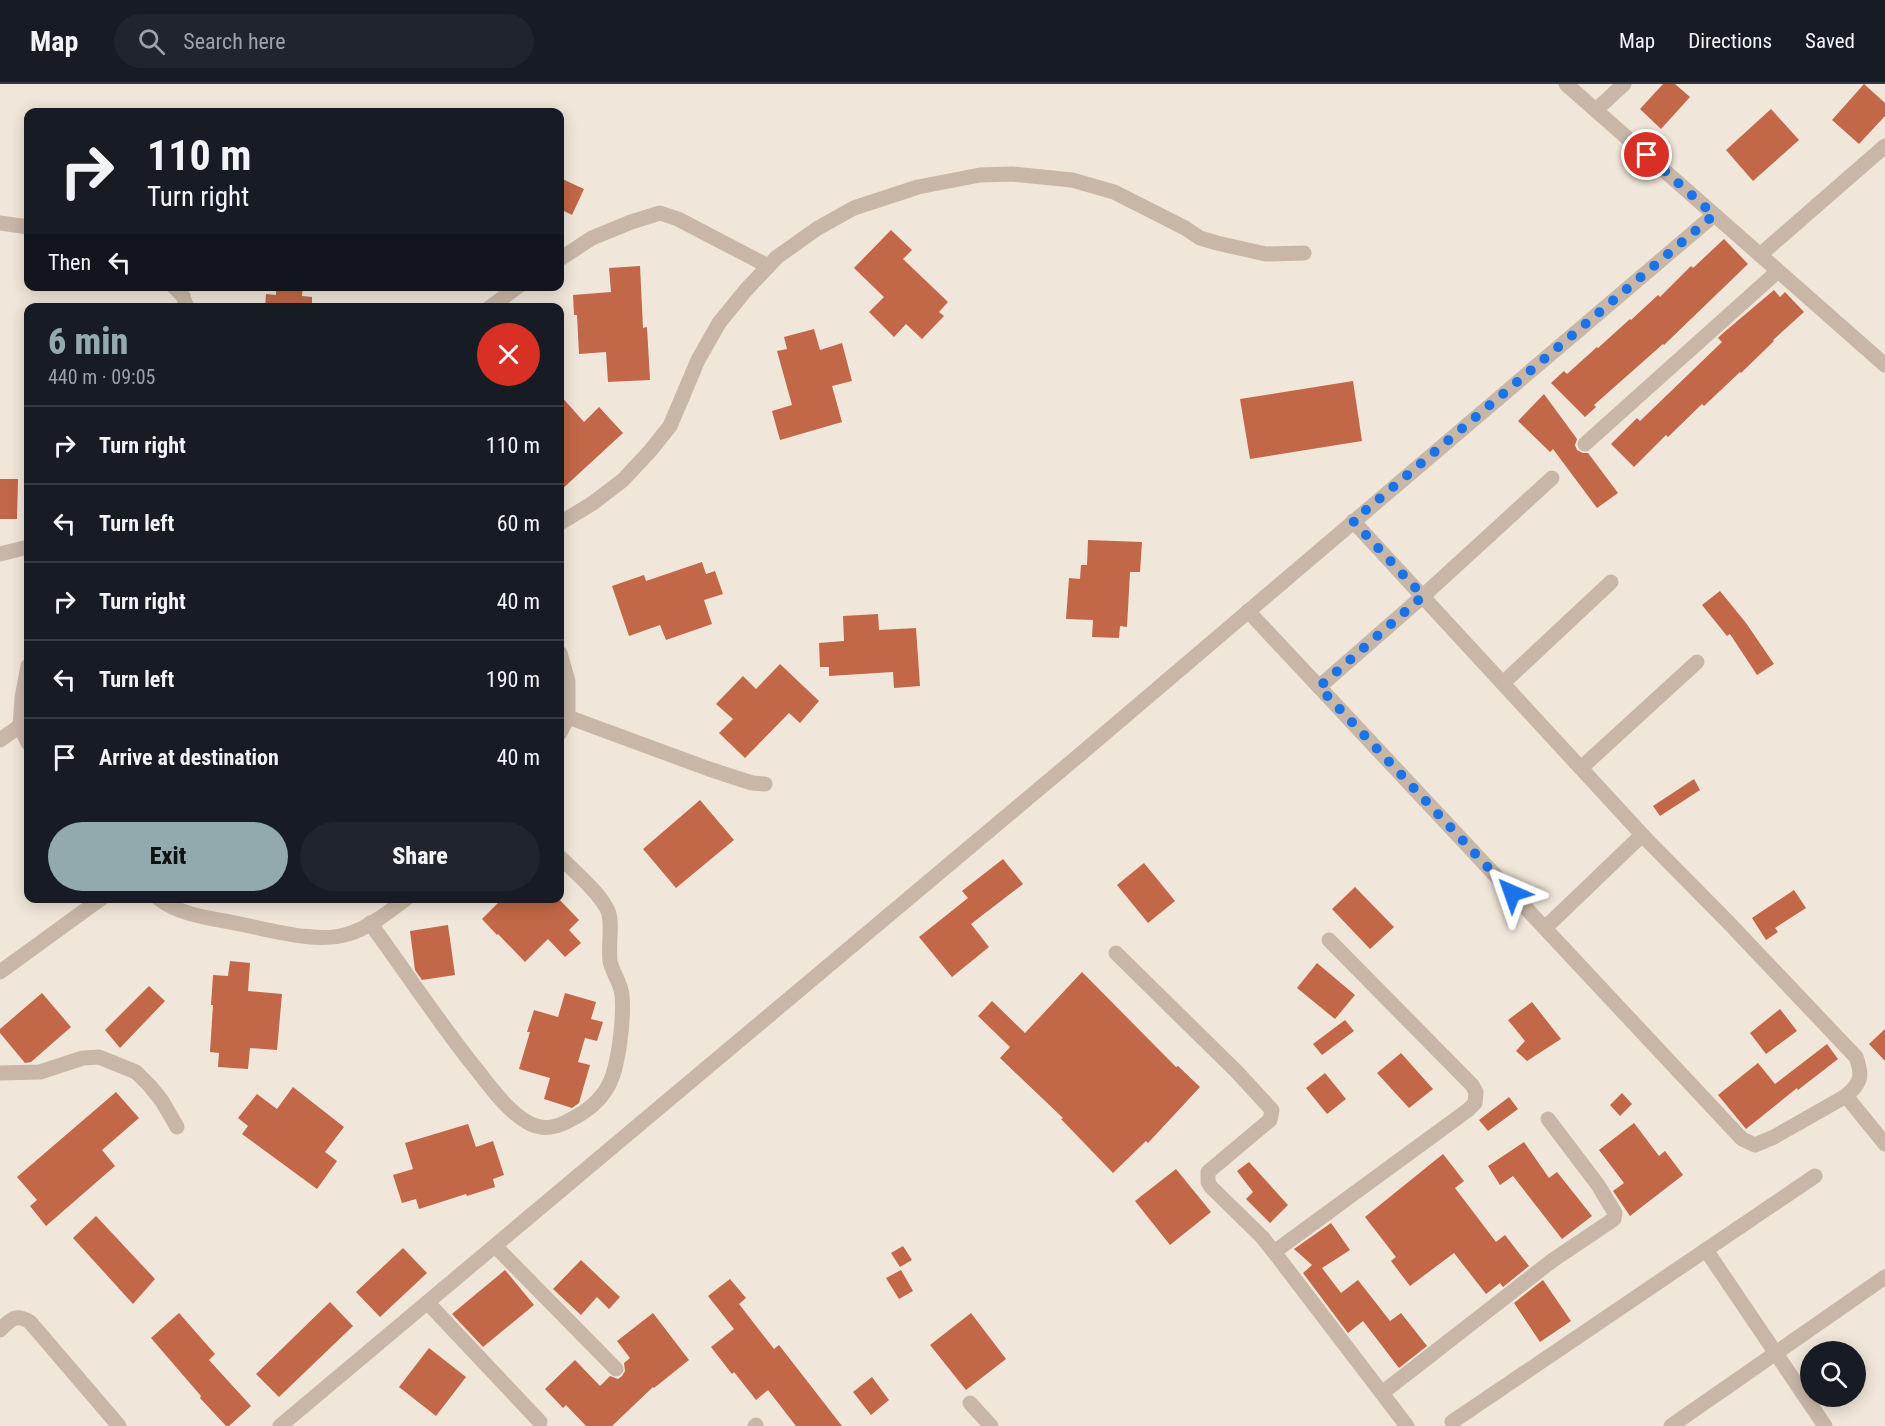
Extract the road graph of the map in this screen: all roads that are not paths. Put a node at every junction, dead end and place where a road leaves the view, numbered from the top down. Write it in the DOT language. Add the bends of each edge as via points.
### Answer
graph roads {
  1 [pos="1566,84"];
  2 [pos="1624,84"];
  3 [pos="1596,110"];
  4 [pos="1885,146"];
  5 [pos="1714,215"];
  6 [pos="0,223"];
  7 [pos="24,226"];
  8 [pos="1305,253"];
  9 [pos="1760,255"];
  10 [pos="564,256"];
  11 [pos="768,266"];
  12 [pos="1778,271"];
  13 [pos="512,291"];
  14 [pos="496,303"];
  15 [pos="1885,365"];
  16 [pos="1585,444"];
  17 [pos="1552,478"];
  18 [pos="564,521"];
  19 [pos="1353,521"];
  20 [pos="24,548"];
  21 [pos="0,554"];
  22 [pos="1611,582"];
  23 [pos="1423,596"];
  24 [pos="1248,611"];
  25 [pos="1696,662"];
  26 [pos="564,667"];
  27 [pos="1503,683"];
  28 [pos="1319,687"];
  29 [pos="24,688"];
  30 [pos="568,717"];
  31 [pos="564,725"];
  32 [pos="20,726"];
  33 [pos="24,734"];
  34 [pos="0,740"];
  35 [pos="1581,768"];
  36 [pos="765,784"];
  37 [pos="1642,835"];
  38 [pos="564,861"];
  39 [pos="95,903"];
  40 [pos="164,903"];
  41 [pos="400,903"];
  42 [pos="370,923"];
  43 [pos="1545,928"];
  44 [pos="1329,939"];
  45 [pos="1116,953"];
  46 [pos="0,972"];
  47 [pos="0,1073"];
  48 [pos="1846,1096"];
  49 [pos="1548,1119"];
  50 [pos="177,1127"];
  51 [pos="1885,1144"];
  52 [pos="1815,1176"];
  53 [pos="495,1246"];
  54 [pos="1706,1250"];
  55 [pos="1274,1252"];
  56 [pos="1885,1277"];
  57 [pos="428,1303"];
  58 [pos="0,1329"];
  59 [pos="1776,1354"];
  60 [pos="616,1369"];
  61 [pos="1382,1393"];
  62 [pos="970,1403"];
  63 [pos="540,1422"];
  64 [pos="1451,1425"];
  65 [pos="119,1426"];
  66 [pos="280,1426"];
  67 [pos="991,1426"];
  68 [pos="1407,1426"];
  69 [pos="1671,1426"];
  70 [pos="1825,1426"];
  1 -- 3 [label="street"];
  2 -- 3 [label="street"];
  3 -- 5 [label="street"];
  4 -- 9 [label="street"];
  5 -- 9 [label="street"];
  5 -- 19 [label="street"];
  6 -- 7 [label="street"];
  8 -- 11 [label="street" via="1266,254 1217,243 1200,238 1114,192 1072,180 1012,174 980,175 918,187 854,208 818,228"];
  9 -- 12 [label="street"];
  10 -- 11 [label="street" via="592,238 660,213"];
  11 -- 18 [label="street" via="719,323 698,360 670,426 650,451 623,480"];
  12 -- 15 [label="street"];
  12 -- 16 [label="street"];
  13 -- 14 [label="street"];
  17 -- 23 [label="street"];
  19 -- 23 [label="street"];
  19 -- 24 [label="street"];
  20 -- 21 [label="street"];
  22 -- 27 [label="street"];
  23 -- 27 [label="street"];
  23 -- 28 [label="street"];
  24 -- 28 [label="street"];
  24 -- 53 [label="street"];
  25 -- 35 [label="street"];
  26 -- 30 [label="street"];
  27 -- 35 [label="street"];
  28 -- 43 [label="street"];
  29 -- 32 [label="street"];
  30 -- 31 [label="street"];
  30 -- 36 [label="street" via="708,769"];
  32 -- 33 [label="street"];
  32 -- 34 [label="street"];
  35 -- 37 [label="street"];
  37 -- 43 [label="street"];
  37 -- 48 [label="street" via="1856,1057 1860,1067 1858,1086"];
  38 -- 42 [label="street" via="609,913 610,964 622,992 622,1022 616,1066 608,1086 597,1101 554,1128 528,1122 500,1098 430,1009"];
  39 -- 46 [label="street"];
  40 -- 42 [label="street" via="203,917 279,933 324,937 348,934"];
  41 -- 42 [label="street"];
  43 -- 48 [label="street" via="1742,1139 1755,1145"];
  44 -- 55 [label="street" via="1472,1085 1475,1103"];
  45 -- 55 [label="street" via="1272,1110 1270,1120 1206,1177 1211,1187"];
  47 -- 50 [label="street" via="40,1072 99,1057 136,1072 162,1101"];
  48 -- 51 [label="street"];
  49 -- 61 [label="street" via="1598,1185 1616,1213 1614,1219 1553,1260"];
  52 -- 54 [label="street"];
  53 -- 57 [label="street"];
  53 -- 60 [label="street"];
  54 -- 59 [label="street"];
  54 -- 64 [label="street"];
  55 -- 61 [label="street"];
  56 -- 59 [label="street"];
  57 -- 63 [label="street"];
  57 -- 66 [label="street"];
  58 -- 65 [label="street" via="14,1318 30,1322"];
  59 -- 69 [label="street"];
  59 -- 70 [label="street"];
  61 -- 68 [label="street"];
  62 -- 67 [label="street"];
}
